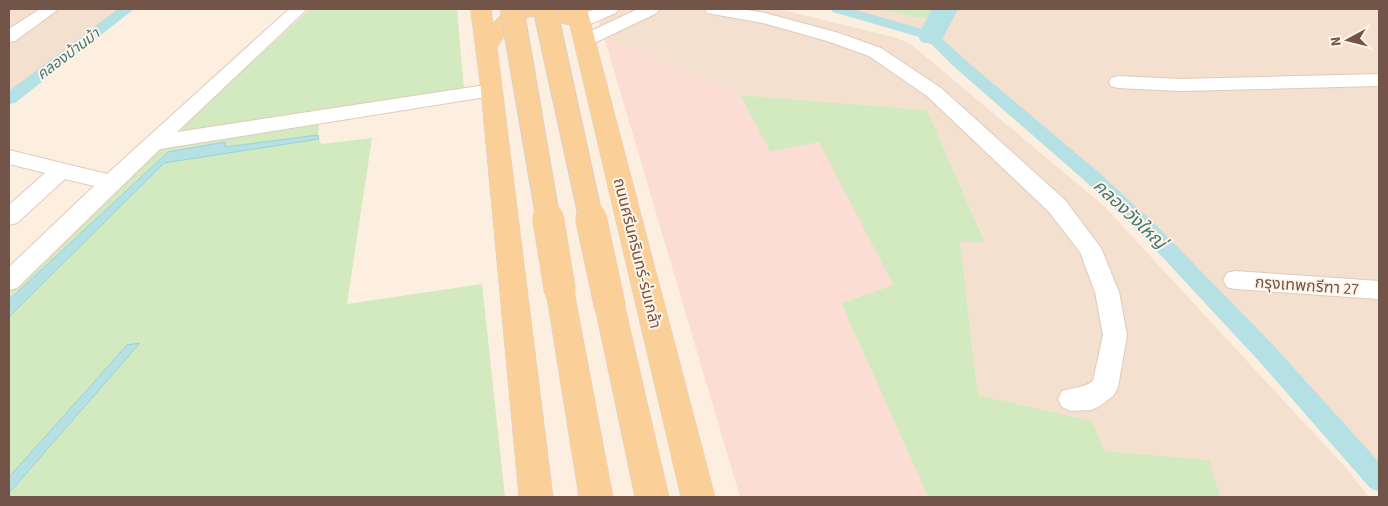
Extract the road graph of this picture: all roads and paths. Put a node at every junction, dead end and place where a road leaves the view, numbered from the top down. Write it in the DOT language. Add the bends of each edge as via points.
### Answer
graph roads {
  1 [pos="299,9"];
  2 [pos="481,9"];
  3 [pos="512,9"];
  4 [pos="545,9"];
  5 [pos="610,9"];
  6 [pos="651,9"];
  7 [pos="713,9"];
  8 [pos="48,10"];
  9 [pos="581,24"];
  10 [pos="9,37"];
  11 [pos="486,47"];
  12 [pos="1379,80"];
  13 [pos="1118,82"];
  14 [pos="492,90"];
  15 [pos="153,143"];
  16 [pos="9,156"];
  17 [pos="62,170"];
  18 [pos="111,183"];
  19 [pos="10,215"];
  20 [pos="1235,280"];
  21 [pos="9,281"];
  22 [pos="1379,290"];
  23 [pos="1071,399"];
  24 [pos="536,497"];
  25 [pos="596,497"];
  26 [pos="652,497"];
  27 [pos="698,497"];
  1 -- 15 [label="street"];
  2 -- 11 [label="main road"];
  3 -- 25 [label="main road, bridge"];
  4 -- 26 [label="main road, bridge"];
  5 -- 9 [label="street"];
  6 -- 9 [label="street"];
  7 -- 23 [label="street" via="765,18 875,52 934,92 1057,206 1090,248 1107,292 1115,335 1105,387 1091,398"];
  8 -- 10 [label="street"];
  9 -- 11 [label="main road" via="550,11 526,11 508,19"];
  9 -- 27 [label="main road, ถนนศรีนครินทร์-ร่มเกล้า"];
  11 -- 14 [label="main road"];
  12 -- 13 [label="street" via="1181,85"];
  14 -- 15 [label="street"];
  14 -- 24 [label="main road"];
  15 -- 18 [label="street"];
  16 -- 17 [label="street"];
  17 -- 18 [label="street"];
  17 -- 19 [label="street"];
  18 -- 21 [label="street"];
  20 -- 22 [label="street, กรุงเทพกรีฑา 27"];
}
